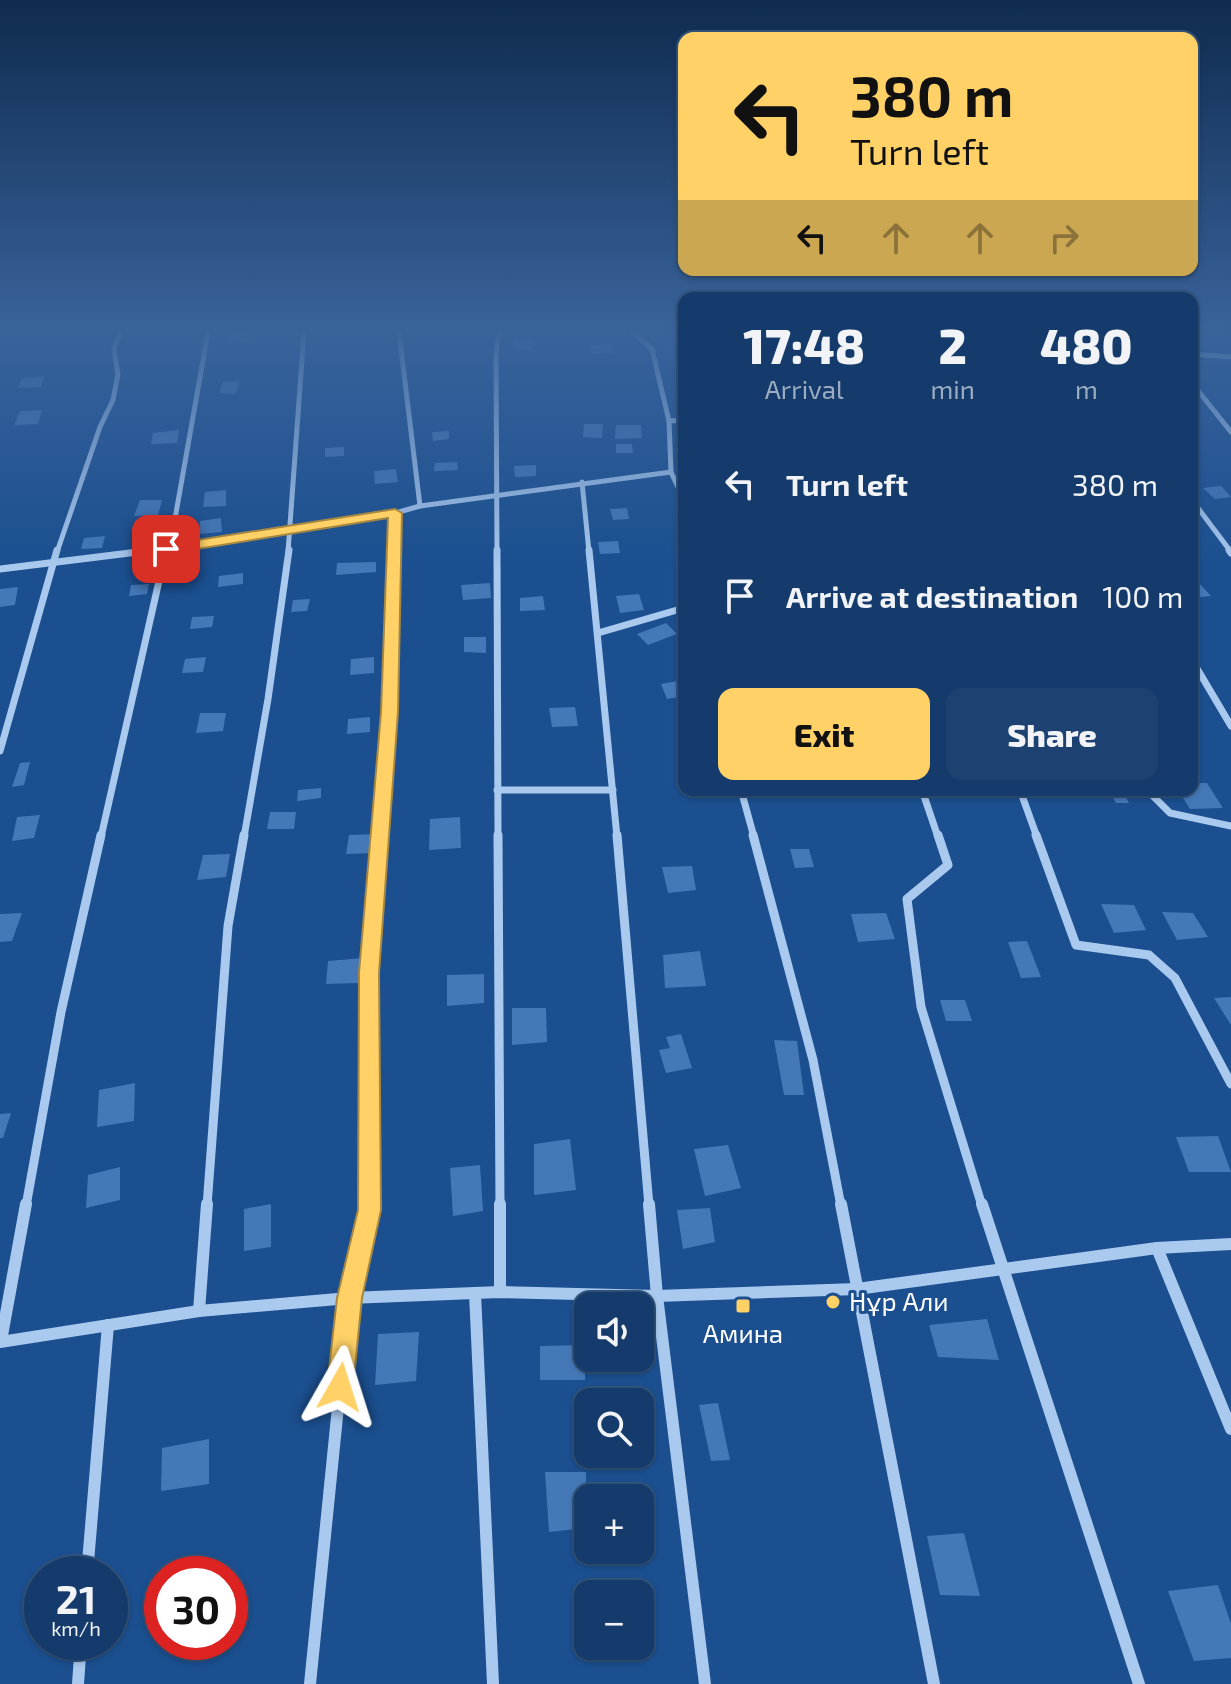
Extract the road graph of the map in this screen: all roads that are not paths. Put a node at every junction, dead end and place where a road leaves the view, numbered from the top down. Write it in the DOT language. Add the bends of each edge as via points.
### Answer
graph roads {
  1 [pos="108,411"];
  2 [pos="193,411"];
  3 [pos="299,411"];
  4 [pos="408,411"];
  5 [pos="496,411"];
  6 [pos="667,411"];
  7 [pos="1214,411"];
  8 [pos="678,420"];
  9 [pos="669,421"];
  10 [pos="1231,432"];
  11 [pos="671,472"];
  12 [pos="582,482"];
  13 [pos="678,487"];
  14 [pos="496,495"];
  15 [pos="420,506"];
  16 [pos="1198,508"];
  17 [pos="395,513"];
  18 [pos="292,527"];
  19 [pos="168,548"];
  20 [pos="1231,553"];
  21 [pos="53,563"];
  22 [pos="0,569"];
  23 [pos="678,610"];
  24 [pos="598,633"];
  25 [pos="1198,670"];
  26 [pos="1231,726"];
  27 [pos="0,751"];
  28 [pos="497,790"];
  29 [pos="613,790"];
  30 [pos="743,796"];
  31 [pos="924,796"];
  32 [pos="1022,796"];
  33 [pos="1153,796"];
  34 [pos="1231,826"];
  35 [pos="1231,1084"];
  36 [pos="1231,1244"];
  37 [pos="1157,1248"];
  38 [pos="1002,1270"];
  39 [pos="857,1289"];
  40 [pos="500,1292"];
  41 [pos="475,1293"];
  42 [pos="657,1296"];
  43 [pos="349,1298"];
  44 [pos="199,1311"];
  45 [pos="108,1325"];
  46 [pos="1,1342"];
  47 [pos="1231,1429"];
  48 [pos="89,1556"];
  49 [pos="80,1660"];
  50 [pos="78,1684"];
  51 [pos="310,1684"];
  52 [pos="493,1684"];
  53 [pos="705,1684"];
  54 [pos="934,1684"];
  55 [pos="1139,1684"];
  1 -- 21 [label="street"];
  2 -- 19 [label="street"];
  3 -- 18 [label="street"];
  4 -- 15 [label="street"];
  5 -- 14 [label="street"];
  6 -- 9 [label="street"];
  7 -- 10 [label="street"];
  8 -- 9 [label="street"];
  9 -- 11 [label="street"];
  11 -- 12 [label="street"];
  11 -- 13 [label="street"];
  12 -- 14 [label="street"];
  12 -- 24 [label="street"];
  14 -- 15 [label="street"];
  14 -- 28 [label="street"];
  15 -- 17 [label="street"];
  16 -- 20 [label="street"];
  17 -- 18 [label="street"];
  17 -- 43 [label="street" via="390,712 369,973 369,1210"];
  18 -- 19 [label="street"];
  18 -- 44 [label="street" via="228,926"];
  19 -- 21 [label="street"];
  19 -- 46 [label="street" via="61,1012"];
  21 -- 22 [label="street"];
  21 -- 27 [label="street"];
  23 -- 24 [label="street"];
  24 -- 29 [label="street"];
  25 -- 26 [label="street"];
  28 -- 29 [label="street"];
  28 -- 40 [label="street"];
  29 -- 42 [label="street"];
  30 -- 39 [label="street" via="813,1060"];
  31 -- 38 [label="street" via="948,865 907,899 921,1007"];
  32 -- 35 [label="street" via="1076,945 1149,955 1175,978"];
  33 -- 34 [label="street" via="1170,813"];
  36 -- 37 [label="street"];
  37 -- 38 [label="street"];
  37 -- 47 [label="street"];
  38 -- 39 [label="street"];
  38 -- 55 [label="street"];
  39 -- 42 [label="street"];
  39 -- 54 [label="street"];
  40 -- 41 [label="street"];
  40 -- 42 [label="street"];
  41 -- 43 [label="street"];
  41 -- 52 [label="street"];
  42 -- 53 [label="street"];
  43 -- 44 [label="street"];
  43 -- 51 [label="street"];
  44 -- 45 [label="street"];
  45 -- 46 [label="street"];
  45 -- 48 [label="street"];
  49 -- 50 [label="street"];
}
